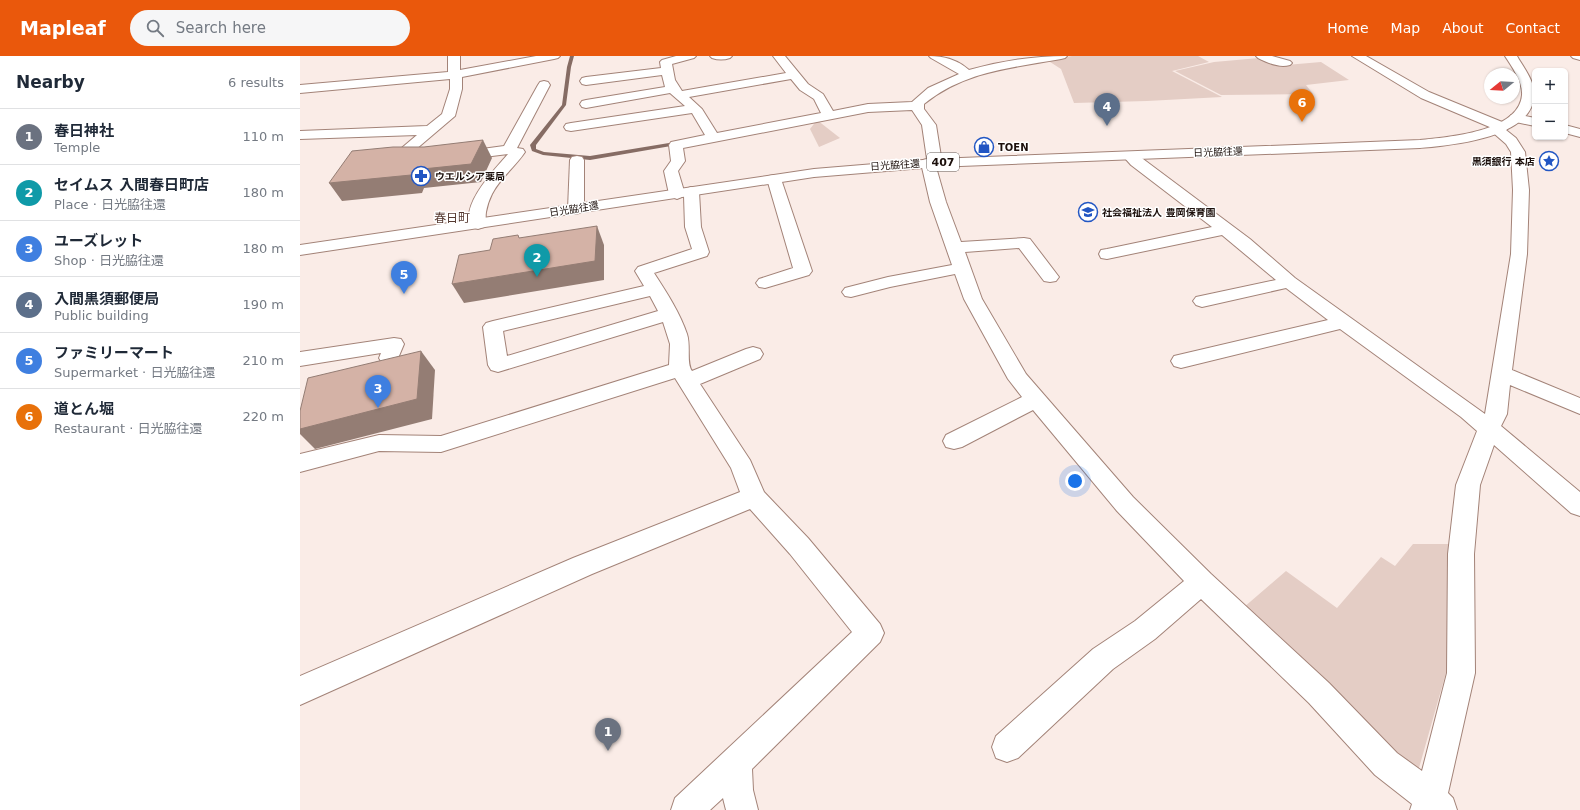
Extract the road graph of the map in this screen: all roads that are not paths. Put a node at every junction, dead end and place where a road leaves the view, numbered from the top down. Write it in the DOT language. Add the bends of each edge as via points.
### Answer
graph roads {
  1 [pos="454,56"];
  2 [pos="554,56"];
  3 [pos="690,56"];
  4 [pos="716,56"];
  5 [pos="726,56"];
  6 [pos="779,56"];
  7 [pos="935,56"];
  8 [pos="1061,56"];
  9 [pos="1262,56"];
  10 [pos="1358,56"];
  11 [pos="1511,56"];
  12 [pos="1286,63"];
  13 [pos="667,71"];
  14 [pos="966,74"];
  15 [pos="454,75"];
  16 [pos="795,75"];
  17 [pos="586,81"];
  18 [pos="544,85"];
  19 [pos="300,89"];
  20 [pos="676,92"];
  21 [pos="586,104"];
  22 [pos="917,106"];
  23 [pos="694,109"];
  24 [pos="829,115"];
  25 [pos="1516,118"];
  26 [pos="1532,121"];
  27 [pos="571,127"];
  28 [pos="1500,128"];
  29 [pos="431,130"];
  30 [pos="1568,131"];
  31 [pos="1580,133"];
  32 [pos="300,135"];
  33 [pos="713,138"];
  34 [pos="508,150"];
  35 [pos="1130,156"];
  36 [pos="449,157"];
  37 [pos="427,159"];
  38 [pos="577,160"];
  39 [pos="932,163"];
  40 [pos="774,179"];
  41 [pos="684,193"];
  42 [pos="576,209"];
  43 [pos="478,224"];
  44 [pos="1226,229"];
  45 [pos="300,250"];
  46 [pos="1106,254"];
  47 [pos="958,258"];
  48 [pos="1050,277"];
  49 [pos="1290,282"];
  50 [pos="765,283"];
  51 [pos="655,289"];
  52 [pos="851,292"];
  53 [pos="1202,301"];
  54 [pos="668,314"];
  55 [pos="1342,322"];
  56 [pos="753,354"];
  57 [pos="389,358"];
  58 [pos="300,359"];
  59 [pos="1181,361"];
  60 [pos="1502,374"];
  61 [pos="684,375"];
  62 [pos="1035,400"];
  63 [pos="1580,406"];
  64 [pos="1488,430"];
  65 [pos="954,441"];
  66 [pos="300,463"];
  67 [pos="754,497"];
  68 [pos="1580,506"];
  69 [pos="1202,582"];
  70 [pos="300,691"];
  71 [pos="1007,747"];
  72 [pos="736,764"];
  73 [pos="1437,807"];
  74 [pos="687,810"];
  75 [pos="742,810"];
  1 -- 15 [label="main road"];
  2 -- 15 [label="main road"];
  3 -- 13 [label="main road" via="666,62"];
  4 -- 5 [label="main road"];
  6 -- 16 [label="main road"];
  7 -- 14 [label="main road"];
  8 -- 14 [label="main road"];
  9 -- 12 [label="main road"];
  10 -- 28 [label="main road" via="1425,95"];
  11 -- 25 [label="main road, 日光脇往還 / 407" via="1526,83 1528,96 1526,106"];
  13 -- 17 [label="main road"];
  13 -- 20 [label="main road" via="669,85"];
  14 -- 22 [label="main road" via="936,90"];
  15 -- 19 [label="main road"];
  15 -- 29 [label="main road" via="456,89 448,116"];
  16 -- 20 [label="main road"];
  16 -- 24 [label="main road" via="804,87 819,98"];
  18 -- 34 [label="main road"];
  20 -- 21 [label="main road"];
  20 -- 23 [label="main road"];
  22 -- 24 [label="main road" via="868,108"];
  22 -- 39 [label="main road" via="929,125"];
  23 -- 27 [label="main road"];
  23 -- 33 [label="main road"];
  24 -- 33 [label="main road"];
  25 -- 26 [label="main road"];
  25 -- 28 [label="main road, 日光脇往還 / 407"];
  28 -- 35 [label="main road, 日光脇往還 / 407" via="1465,139 1420,144"];
  28 -- 60 [label="main road" via="1518,152 1521,190 1519,254"];
  29 -- 32 [label="main road"];
  29 -- 37 [label="main road" via="398,157 406,160"];
  30 -- 31 [label="main road"];
  33 -- 41 [label="main road" via="676,145 678,161 671,171"];
  34 -- 36 [label="main road"];
  34 -- 43 [label="main road" via="518,152 480,200 476,215"];
  35 -- 39 [label="main road, 日光脇往還 / 407"];
  35 -- 44 [label="main road"];
  38 -- 42 [label="main road"];
  39 -- 40 [label="main road, 日光脇往還 / 407"];
  39 -- 47 [label="main road" via="938,202"];
  40 -- 41 [label="main road, 日光脇往還 / 407"];
  40 -- 50 [label="main road" via="803,271"];
  41 -- 42 [label="main road, 日光脇往還 / 407"];
  41 -- 51 [label="main road" via="701,252 644,271"];
  42 -- 43 [label="main road, 日光脇往還 / 407"];
  43 -- 45 [label="main road, 日光脇往還 / 407"];
  44 -- 46 [label="main road"];
  44 -- 49 [label="main road"];
  47 -- 48 [label="main road" via="1024,243"];
  47 -- 52 [label="main road"];
  47 -- 62 [label="main road" via="973,300 1018,379"];
  49 -- 53 [label="main road"];
  49 -- 55 [label="main road"];
  51 -- 54 [label="main road"];
  51 -- 54 [label="main road" via="492,328 498,365"];
  54 -- 61 [label="main road" via="677,333 680,345 678,361"];
  55 -- 59 [label="main road"];
  55 -- 64 [label="main road" via="1468,412"];
  56 -- 61 [label="main road"];
  57 -- 58 [label="main road" via="394,344"];
  60 -- 63 [label="main road"];
  60 -- 64 [label="main road" via="1496,414"];
  61 -- 66 [label="main road" via="441,444 379,443"];
  61 -- 67 [label="main road" via="742,466"];
  62 -- 65 [label="main road"];
  62 -- 69 [label="main road" via="1125,504"];
  64 -- 68 [label="main road"];
  64 -- 73 [label="main road" via="1468,485 1461,554 1460,673"];
  67 -- 70 [label="main road" via="586,563"];
  67 -- 72 [label="main road" via="799,546 870,633"];
  69 -- 71 [label="main road" via="1145,630 1102,659"];
  69 -- 73 [label="main road" via="1318,693 1386,764"];
  72 -- 74 [label="main road"];
  72 -- 75 [label="main road" via="737,790"];
}
